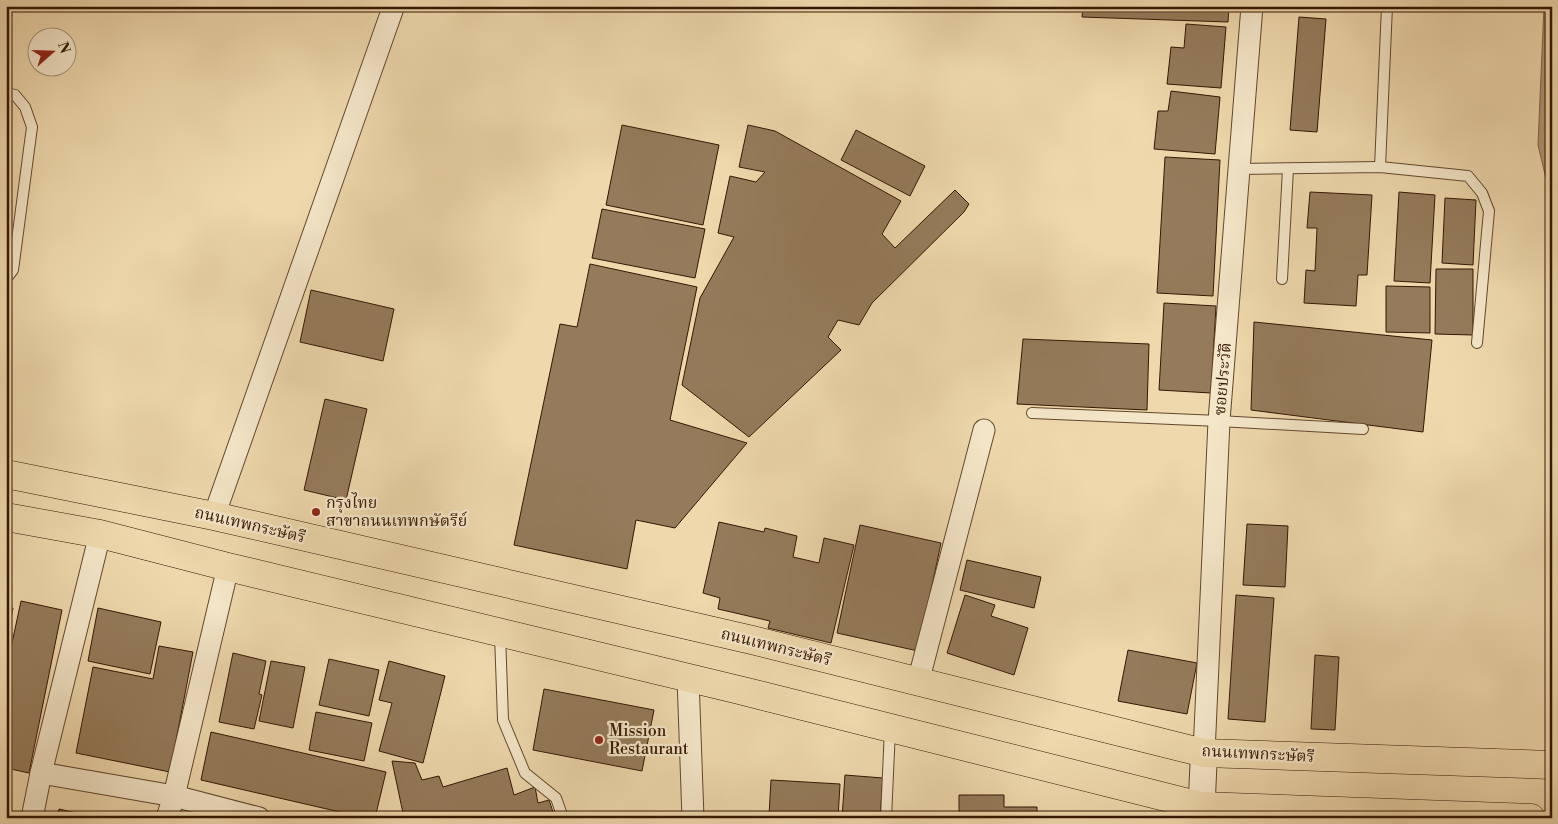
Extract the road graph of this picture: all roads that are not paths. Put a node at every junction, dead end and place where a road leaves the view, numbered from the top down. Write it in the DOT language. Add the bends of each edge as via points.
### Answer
graph roads {
  1 [pos="1252,6"];
  2 [pos="1387,6"];
  3 [pos="393,8"];
  4 [pos="6,93"];
  5 [pos="1380,167"];
  6 [pos="1240,169"];
  7 [pos="1288,169"];
  8 [pos="6,279"];
  9 [pos="1282,279"];
  10 [pos="1477,343"];
  11 [pos="1032,413"];
  12 [pos="1219,421"];
  13 [pos="1364,429"];
  14 [pos="984,430"];
  15 [pos="6,474"];
  16 [pos="214,516"];
  17 [pos="6,517"];
  18 [pos="100,534"];
  19 [pos="228,567"];
  20 [pos="500,632"];
  21 [pos="688,678"];
  22 [pos="918,682"];
  23 [pos="890,728"];
  24 [pos="1204,753"];
  25 [pos="1552,765"];
  26 [pos="41,773"];
  27 [pos="174,796"];
  28 [pos="1201,812"];
  29 [pos="1468,817"];
  30 [pos="32,818"];
  31 [pos="167,818"];
  32 [pos="259,818"];
  33 [pos="563,818"];
  34 [pos="693,818"];
  35 [pos="886,818"];
  36 [pos="1531,818"];
  1 -- 6 [label="street, ซอยประวัติ"];
  2 -- 5 [label="lane"];
  3 -- 16 [label="street"];
  4 -- 8 [label="lane" via="15,95 25,107 32,127 13,270"];
  5 -- 7 [label="lane"];
  5 -- 10 [label="lane" via="1468,176 1482,193 1490,211"];
  6 -- 7 [label="lane"];
  6 -- 12 [label="street, ซอยประวัติ"];
  7 -- 9 [label="lane"];
  11 -- 12 [label="lane"];
  12 -- 13 [label="lane"];
  12 -- 24 [label="street, ซอยประวัติ"];
  14 -- 22 [label="street"];
  15 -- 16 [label="main road, ถนนเทพกระษัตรี"];
  16 -- 22 [label="main road, ถนนเทพกระษัตรี" via="752,640"];
  17 -- 18 [label="main road"];
  18 -- 19 [label="main road"];
  18 -- 26 [label="street"];
  19 -- 20 [label="main road"];
  19 -- 27 [label="street"];
  20 -- 21 [label="main road"];
  20 -- 33 [label="lane" via="503,720 525,773 556,798"];
  21 -- 23 [label="main road"];
  21 -- 34 [label="street"];
  22 -- 24 [label="main road, ถนนเทพกระษัตรี"];
  23 -- 28 [label="main road"];
  23 -- 35 [label="lane"];
  24 -- 25 [label="main road, ถนนเทพกระษัตรี"];
  24 -- 28 [label="street"];
  26 -- 27 [label="street"];
  26 -- 30 [label="street"];
  27 -- 31 [label="street"];
  27 -- 32 [label="street"];
  28 -- 29 [label="main road"];
  29 -- 36 [label="main road"];
}
